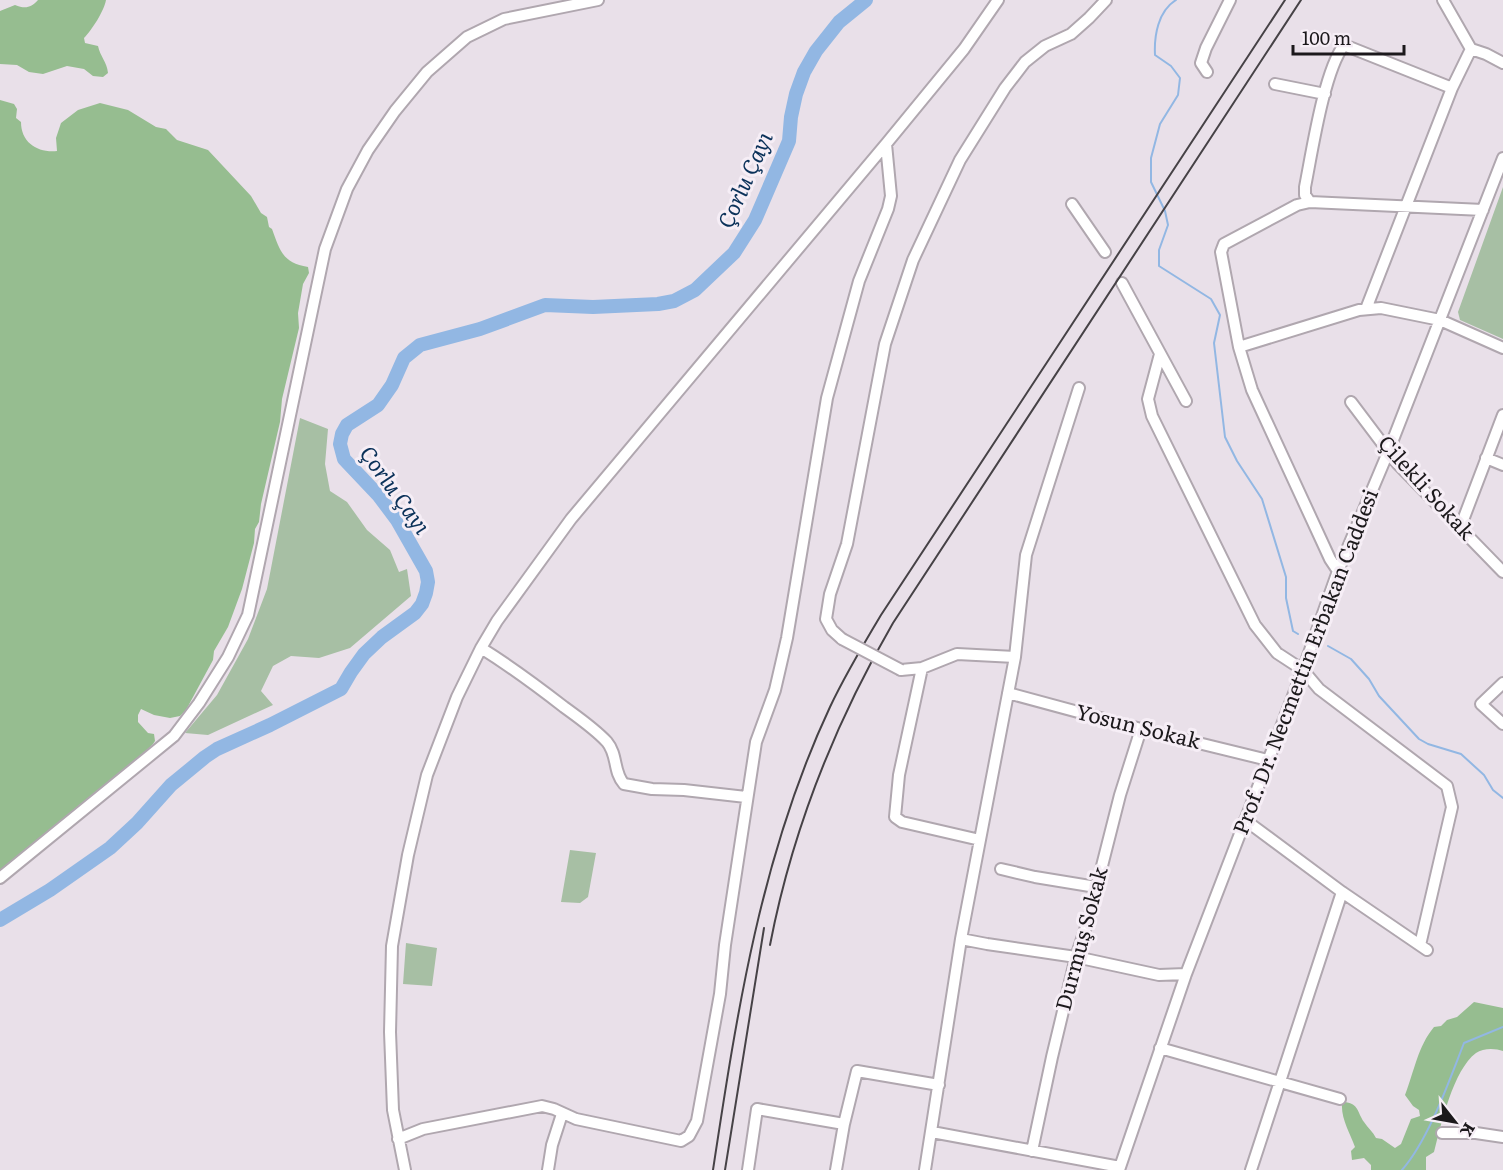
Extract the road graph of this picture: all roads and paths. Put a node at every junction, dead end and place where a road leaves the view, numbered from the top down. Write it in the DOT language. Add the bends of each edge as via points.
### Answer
graph roads {
  1 [pos="598,0"];
  2 [pos="998,0"];
  3 [pos="1106,0"];
  4 [pos="1230,0"];
  5 [pos="1443,0"];
  6 [pos="1471,50"];
  7 [pos="1503,63"];
  8 [pos="1207,72"];
  9 [pos="1275,84"];
  10 [pos="1452,88"];
  11 [pos="1325,94"];
  12 [pos="886,144"];
  13 [pos="1503,158"];
  14 [pos="1310,202"];
  15 [pos="1072,204"];
  16 [pos="1406,206"];
  17 [pos="1483,210"];
  18 [pos="1105,252"];
  19 [pos="1122,283"];
  20 [pos="1366,309"];
  21 [pos="1440,320"];
  22 [pos="1239,347"];
  23 [pos="1503,348"];
  24 [pos="1160,354"];
  25 [pos="1079,388"];
  26 [pos="1186,400"];
  27 [pos="1351,402"];
  28 [pos="1503,415"];
  29 [pos="1389,450"];
  30 [pos="1486,458"];
  31 [pos="1503,465"];
  32 [pos="1460,528"];
  33 [pos="1338,571"];
  34 [pos="1503,572"];
  35 [pos="481,648"];
  36 [pos="1015,657"];
  37 [pos="922,668"];
  38 [pos="1303,670"];
  39 [pos="1503,683"];
  40 [pos="1008,693"];
  41 [pos="1503,724"];
  42 [pos="1141,729"];
  43 [pos="1268,760"];
  44 [pos="746,796"];
  45 [pos="1245,819"];
  46 [pos="980,840"];
  47 [pos="1001,870"];
  48 [pos="0,878"];
  49 [pos="1096,887"];
  50 [pos="1342,892"];
  51 [pos="961,939"];
  52 [pos="1076,957"];
  53 [pos="1186,974"];
  54 [pos="1160,1048"];
  55 [pos="1279,1081"];
  56 [pos="939,1085"];
  57 [pos="1340,1099"];
  58 [pos="562,1114"];
  59 [pos="844,1124"];
  60 [pos="932,1132"];
  61 [pos="1442,1133"];
  62 [pos="1503,1137"];
  63 [pos="398,1139"];
  64 [pos="1032,1151"];
  65 [pos="1119,1169"];
  66 [pos="405,1170"];
  67 [pos="548,1170"];
  68 [pos="748,1170"];
  69 [pos="836,1170"];
  70 [pos="925,1170"];
  71 [pos="1251,1170"];
  1 -- 48 [label="street" via="504,19 468,37 428,72 368,150 347,189 325,249 248,615 228,657 174,736"];
  2 -- 12 [label="street"];
  3 -- 37 [label="street, bridge" via="1071,34 1045,46 1025,62 1005,88 960,160 913,260 885,344 847,544 826,619 842,639 901,670"];
  4 -- 8 [label="street" via="1201,63"];
  5 -- 6 [label="street"];
  6 -- 7 [label="street"];
  6 -- 10 [label="street"];
  9 -- 11 [label="street"];
  10 -- 11 [label="street" via="1344,45 1337,54"];
  10 -- 16 [label="street"];
  11 -- 14 [label="street" via="1305,187"];
  12 -- 35 [label="street" via="571,519"];
  12 -- 44 [label="street" via="891,196 859,281 827,399 787,638 775,690 756,742"];
  13 -- 17 [label="street, Prof. Dr. Necmettin Erbakan Caddesi"];
  14 -- 16 [label="street"];
  14 -- 22 [label="street" via="1224,244 1221,252"];
  15 -- 18 [label="street"];
  16 -- 17 [label="street"];
  16 -- 20 [label="street"];
  17 -- 21 [label="street, Prof. Dr. Necmettin Erbakan Caddesi"];
  19 -- 24 [label="street"];
  20 -- 21 [label="street" via="1381,308"];
  20 -- 22 [label="street"];
  21 -- 23 [label="street"];
  21 -- 29 [label="street, Prof. Dr. Necmettin Erbakan Caddesi"];
  22 -- 33 [label="street" via="1252,390"];
  24 -- 26 [label="street"];
  24 -- 38 [label="street" via="1148,399 1152,416 1255,625 1277,653"];
  25 -- 36 [label="street" via="1026,555"];
  27 -- 29 [label="street, Çilekli Sokak"];
  28 -- 30 [label="street"];
  29 -- 32 [label="street, Çilekli Sokak"];
  29 -- 33 [label="street, Prof. Dr. Necmettin Erbakan Caddesi"];
  30 -- 31 [label="street"];
  30 -- 32 [label="street"];
  32 -- 34 [label="street, Çilekli Sokak"];
  33 -- 38 [label="street, Prof. Dr. Necmettin Erbakan Caddesi"];
  35 -- 44 [label="street" via="607,742 624,784"];
  35 -- 63 [label="street" via="457,697 428,775 408,855 392,946 390,1032"];
  36 -- 37 [label="street" via="957,654"];
  36 -- 40 [label="street"];
  37 -- 46 [label="street" via="899,775 895,816 902,822"];
  38 -- 43 [label="street, Prof. Dr. Necmettin Erbakan Caddesi"];
  38 -- 50 [label="street" via="1319,689 1447,786 1452,807 1424,948"];
  39 -- 41 [label="street" via="1480,704"];
  40 -- 42 [label="street, Yosun Sokak"];
  40 -- 46 [label="street"];
  42 -- 43 [label="street, Yosun Sokak"];
  42 -- 49 [label="street, Durmuş Sokak"];
  43 -- 45 [label="street, Prof. Dr. Necmettin Erbakan Caddesi"];
  44 -- 58 [label="street" via="720,994 697,1121 689,1136 681,1140"];
  45 -- 50 [label="street"];
  45 -- 53 [label="street, Prof. Dr. Necmettin Erbakan Caddesi"];
  46 -- 51 [label="street"];
  47 -- 49 [label="street"];
  49 -- 52 [label="street, Durmuş Sokak"];
  50 -- 55 [label="street"];
  51 -- 52 [label="street"];
  51 -- 56 [label="street"];
  52 -- 53 [label="street" via="1159,975"];
  52 -- 64 [label="street, Durmuş Sokak"];
  53 -- 54 [label="street, Prof. Dr. Necmettin Erbakan Caddesi"];
  54 -- 55 [label="street"];
  54 -- 65 [label="street, Prof. Dr. Necmettin Erbakan Caddesi"];
  55 -- 57 [label="street"];
  55 -- 71 [label="street"];
  56 -- 59 [label="street" via="856,1071"];
  56 -- 60 [label="street"];
  58 -- 63 [label="street" via="542,1106 423,1129"];
  58 -- 67 [label="street"];
  59 -- 68 [label="street" via="757,1109"];
  59 -- 69 [label="street"];
  60 -- 64 [label="street"];
  60 -- 70 [label="street"];
  61 -- 62 [label="street"];
  63 -- 66 [label="street"];
  64 -- 65 [label="street"];
}
